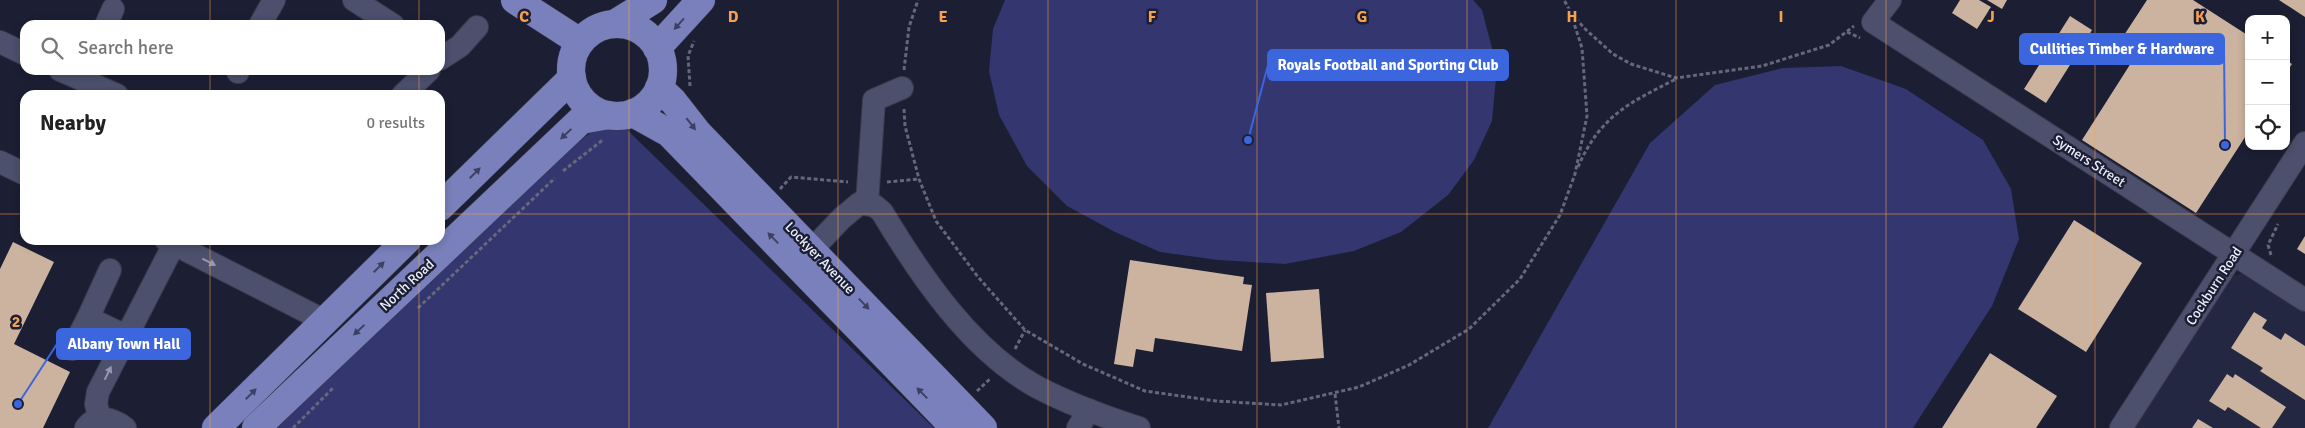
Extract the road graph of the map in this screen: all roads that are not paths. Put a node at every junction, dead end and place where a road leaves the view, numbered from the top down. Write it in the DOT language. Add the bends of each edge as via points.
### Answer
graph roads {
  1 [pos="274,0"];
  2 [pos="354,0"];
  3 [pos="515,0"];
  4 [pos="652,0"];
  5 [pos="701,0"];
  6 [pos="1890,0"];
  7 [pos="263,20"];
  8 [pos="385,20"];
  9 [pos="616,24"];
  10 [pos="477,27"];
  11 [pos="0,42"];
  12 [pos="580,42"];
  13 [pos="657,48"];
  14 [pos="20,52"];
  15 [pos="445,55"];
  16 [pos="83,75"];
  17 [pos="422,75"];
  18 [pos="572,78"];
  19 [pos="902,88"];
  20 [pos="109,90"];
  21 [pos="408,90"];
  22 [pos="666,94"];
  23 [pos="616,122"];
  24 [pos="2305,143"];
  25 [pos="0,162"];
  26 [pos="20,172"];
  27 [pos="868,194"];
  28 [pos="445,202"];
  29 [pos="169,245"];
  30 [pos="176,245"];
  31 [pos="402,245"];
  32 [pos="2234,254"];
  33 [pos="805,257"];
  34 [pos="110,270"];
  35 [pos="2305,300"];
  36 [pos="88,318"];
  37 [pos="325,321"];
  38 [pos="126,336"];
  39 [pos="72,349"];
  40 [pos="958,417"];
  41 [pos="1084,419"];
  42 [pos="93,423"];
  43 [pos="124,428"];
  44 [pos="216,428"];
  45 [pos="256,428"];
  46 [pos="983,428"];
  47 [pos="1139,428"];
  48 [pos="2122,428"];
  1 -- 7 [label="street"];
  2 -- 8 [label="street"];
  3 -- 12 [label="main road"];
  4 -- 9 [label="main road"];
  5 -- 13 [label="main road, one-way"];
  6 -- 32 [label="street, Symers Street" via="1872,22"];
  9 -- 12 [label="main road" via="596,29"];
  9 -- 13 [label="main road" via="640,30"];
  10 -- 15 [label="street" via="460,46"];
  11 -- 14 [label="street"];
  12 -- 18 [label="main road" via="572,59"];
  13 -- 22 [label="main road"];
  16 -- 20 [label="street"];
  17 -- 21 [label="street"];
  18 -- 23 [label="main road" via="584,102"];
  28 -- 18 [label="main road, one-way"];
  19 -- 27 [label="street" via="874,100"];
  22 -- 23 [label="main road"];
  22 -- 33 [label="main road, Lockyer Avenue, one-way"];
  33 -- 23 [label="main road, Lockyer Avenue, one-way" via="669,133"];
  23 -- 45 [label="main road, North Road, one-way" via="581,120"];
  24 -- 32 [label="street, Cockburn Road"];
  25 -- 26 [label="street"];
  27 -- 33 [label="street"];
  27 -- 41 [label="street" via="927,283 991,354"];
  29 -- 38 [label="street"];
  30 -- 37 [label="street, one-way"];
  37 -- 31 [label="main road, one-way"];
  32 -- 35 [label="street, Symers Street"];
  32 -- 48 [label="street, Cockburn Road"];
  33 -- 40 [label="main road, Lockyer Avenue"];
  34 -- 36 [label="street"];
  36 -- 38 [label="street"];
  36 -- 39 [label="street"];
  44 -- 37 [label="main road, one-way"];
  42 -- 38 [label="street, one-way" via="98,392"];
  40 -- 46 [label="main road, Lockyer Avenue"];
  41 -- 47 [label="street"];
  42 -- 43 [label="street" via="112,420"];
}
